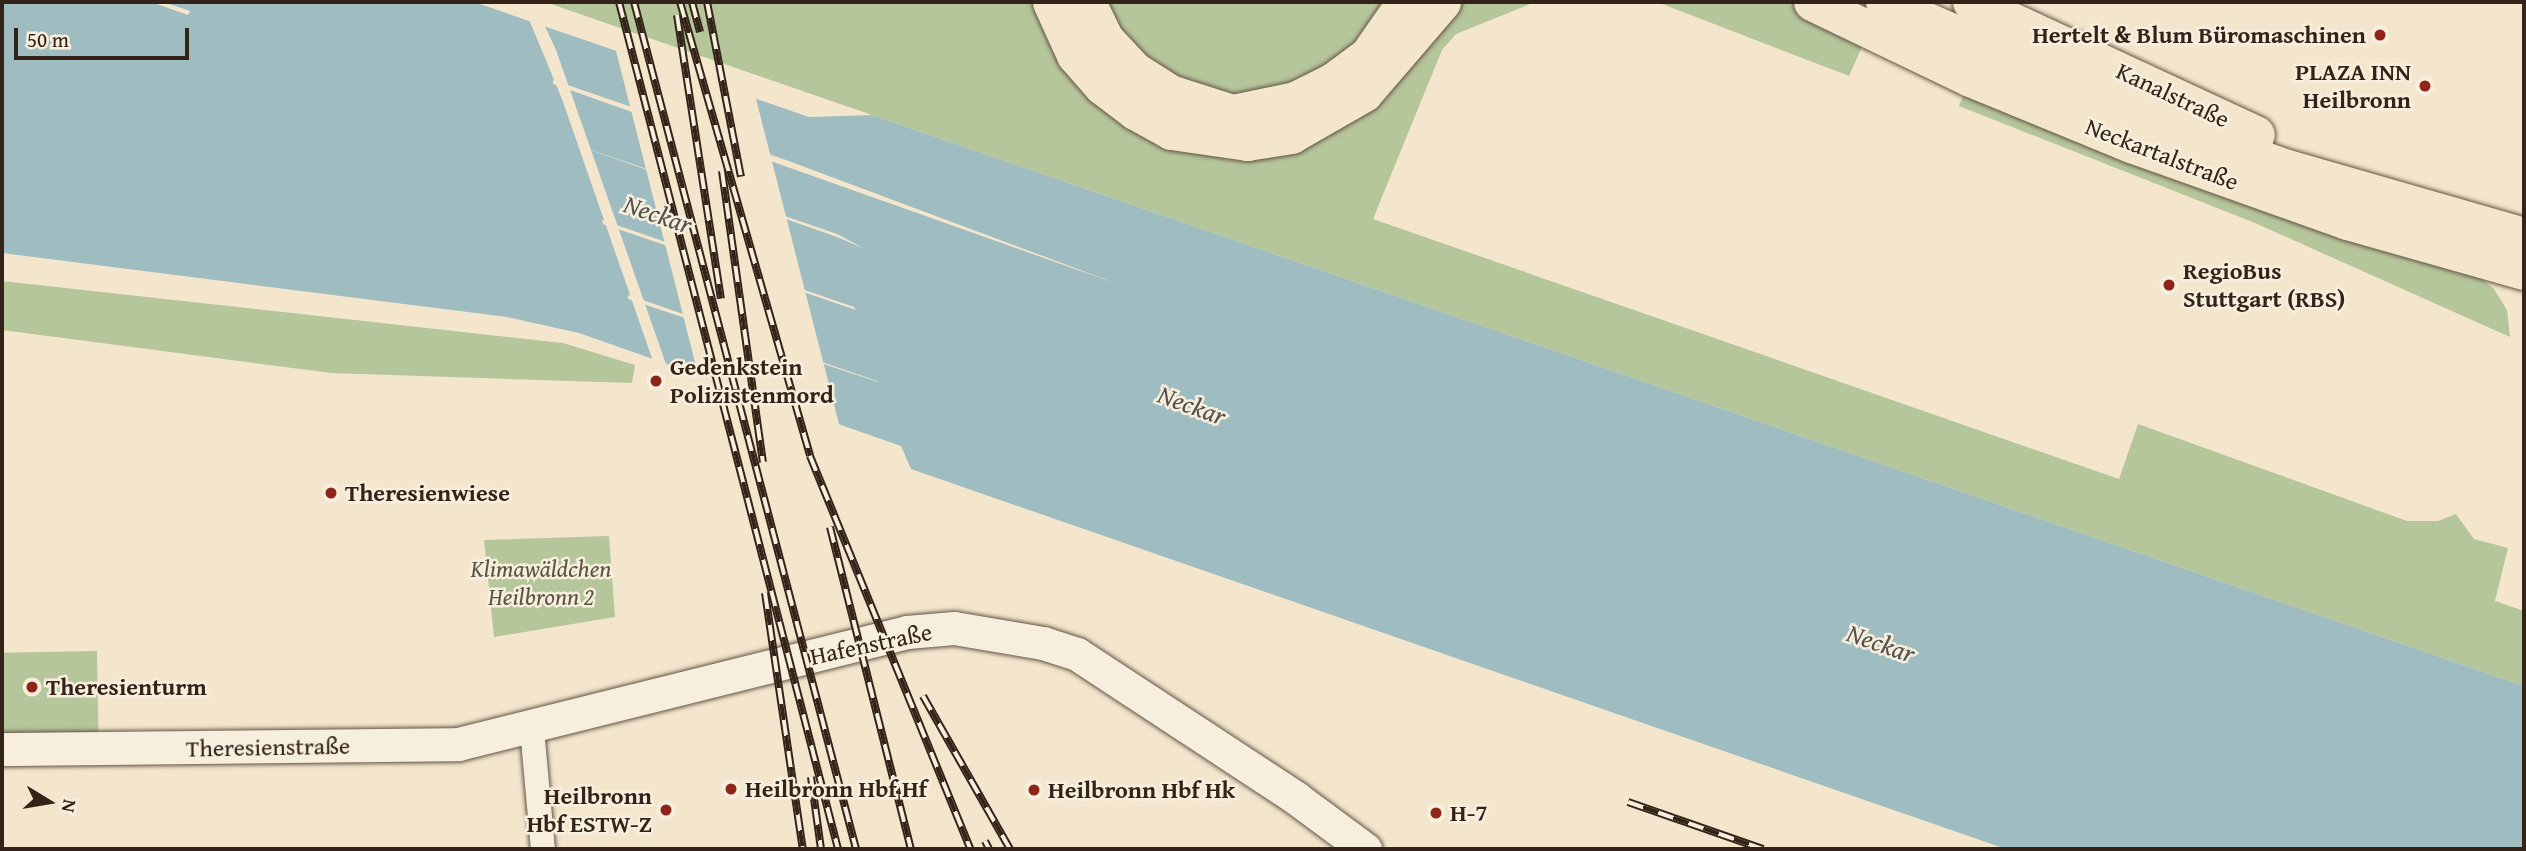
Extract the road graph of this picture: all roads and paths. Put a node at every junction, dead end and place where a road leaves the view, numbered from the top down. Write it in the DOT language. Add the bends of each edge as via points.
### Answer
graph roads {
  1 [pos="1051,2"];
  2 [pos="1087,2"];
  3 [pos="1405,2"];
  4 [pos="1442,2"];
  5 [pos="1812,2"];
  6 [pos="1884,2"];
  7 [pos="1971,2"];
  8 [pos="2374,190"];
  9 [pos="2524,236"];
  10 [pos="2524,271"];
  11 [pos="532,729"];
  12 [pos="2,750"];
  13 [pos="543,849"];
  14 [pos="1365,849"];
  1 -- 4 [label="main road" via="1075,55 1102,86 1135,111 1171,131 1247,142 1290,135 1364,93"];
  2 -- 3 [label="main road" via="1105,39 1134,70 1170,93 1233,113 1295,100 1333,81 1368,55"];
  5 -- 10 [label="main road, Neckartalstraße" via="1970,78 2131,144 2347,221"];
  6 -- 8 [label="main road, Neckartalstraße" via="2141,115 2287,168"];
  7 -- 8 [label="main road, Kanalstraße"];
  8 -- 9 [label="main road, Neckartalstraße"];
  11 -- 12 [label="main road, Theresienstraße" via="458,744"];
  11 -- 13 [label="street"];
  11 -- 14 [label="main road, Hafenstraße" via="907,632 954,628 998,634 1077,654 1296,798"];
}
